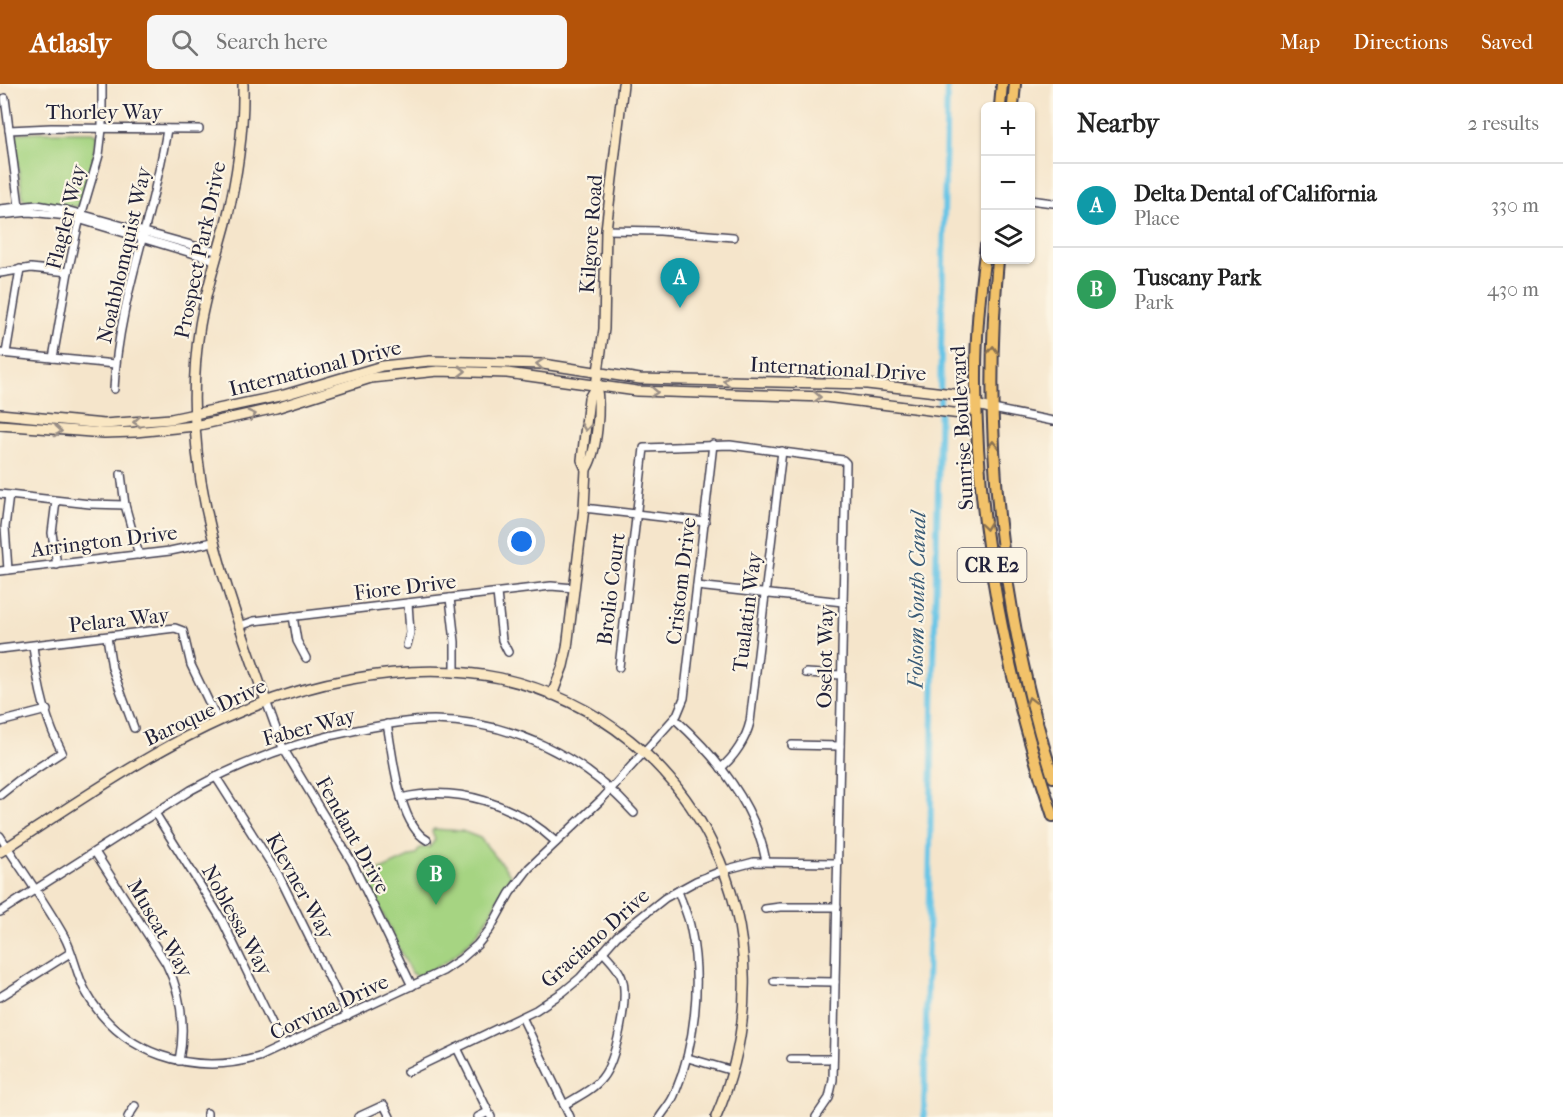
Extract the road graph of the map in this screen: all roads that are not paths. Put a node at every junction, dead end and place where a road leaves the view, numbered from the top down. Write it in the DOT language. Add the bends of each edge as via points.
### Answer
graph roads {
  1 [pos="102,84"];
  2 [pos="243,84"];
  3 [pos="623,84"];
  4 [pos="1002,84"];
  5 [pos="1015,84"];
  6 [pos="5,98"];
  7 [pos="1000,102"];
  8 [pos="1013,102"];
  9 [pos="102,129"];
  10 [pos="167,129"];
  11 [pos="199,129"];
  12 [pos="9,130"];
  13 [pos="1035,201"];
  14 [pos="1053,203"];
  15 [pos="19,206"];
  16 [pos="0,208"];
  17 [pos="0,215"];
  18 [pos="81,217"];
  19 [pos="606,230"];
  20 [pos="143,234"];
  21 [pos="733,237"];
  22 [pos="216,255"];
  23 [pos="984,264"];
  24 [pos="998,264"];
  25 [pos="20,269"];
  26 [pos="68,272"];
  27 [pos="0,273"];
  28 [pos="3,353"];
  29 [pos="53,358"];
  30 [pos="449,361"];
  31 [pos="115,364"];
  32 [pos="405,364"];
  33 [pos="598,372"];
  34 [pos="399,375"];
  35 [pos="353,383"];
  36 [pos="596,386"];
  37 [pos="114,389"];
  38 [pos="977,405"];
  39 [pos="993,409"];
  40 [pos="0,414"];
  41 [pos="195,414"];
  42 [pos="1053,421"];
  43 [pos="0,424"];
  44 [pos="195,426"];
  45 [pos="713,444"];
  46 [pos="782,451"];
  47 [pos="121,474"];
  48 [pos="0,494"];
  49 [pos="9,495"];
  50 [pos="56,501"];
  51 [pos="125,505"];
  52 [pos="584,508"];
  53 [pos="637,514"];
  54 [pos="705,522"];
  55 [pos="213,542"];
  56 [pos="139,555"];
  57 [pos="57,565"];
  58 [pos="8,570"];
  59 [pos="0,571"];
  60 [pos="697,586"];
  61 [pos="574,588"];
  62 [pos="497,593"];
  63 [pos="765,594"];
  64 [pos="450,598"];
  65 [pos="843,602"];
  66 [pos="408,603"];
  67 [pos="293,616"];
  68 [pos="240,626"];
  69 [pos="107,638"];
  70 [pos="407,645"];
  71 [pos="33,646"];
  72 [pos="0,649"];
  73 [pos="508,652"];
  74 [pos="306,658"];
  75 [pos="619,667"];
  76 [pos="455,673"];
  77 [pos="806,673"];
  78 [pos="842,675"];
  79 [pos="552,695"];
  80 [pos="266,701"];
  81 [pos="47,710"];
  82 [pos="675,719"];
  83 [pos="218,721"];
  84 [pos="0,722"];
  85 [pos="387,724"];
  86 [pos="134,728"];
  87 [pos="792,745"];
  88 [pos="840,746"];
  89 [pos="284,748"];
  90 [pos="644,753"];
  91 [pos="722,768"];
  92 [pos="216,777"];
  93 [pos="1053,777"];
  94 [pos="611,789"];
  95 [pos="0,795"];
  96 [pos="401,798"];
  97 [pos="1051,798"];
  98 [pos="155,813"];
  99 [pos="634,813"];
  100 [pos="1053,816"];
  101 [pos="0,836"];
  102 [pos="427,840"];
  103 [pos="556,842"];
  104 [pos="4,850"];
  105 [pos="95,852"];
  106 [pos="766,861"];
  107 [pos="838,863"];
  108 [pos="724,870"];
  109 [pos="35,891"];
  110 [pos="678,891"];
  111 [pos="837,907"];
  112 [pos="765,909"];
  113 [pos="0,912"];
  114 [pos="70,952"];
  115 [pos="603,952"];
  116 [pos="774,981"];
  117 [pos="835,981"];
  118 [pos="412,986"];
  119 [pos="0,997"];
  120 [pos="348,1016"];
  121 [pos="522,1017"];
  122 [pos="283,1047"];
  123 [pos="457,1048"];
  124 [pos="688,1058"];
  125 [pos="791,1059"];
  126 [pos="833,1059"];
  127 [pos="179,1062"];
  128 [pos="733,1071"];
  129 [pos="407,1072"];
  130 [pos="564,1105"];
  131 [pos="135,1106"];
  132 [pos="489,1114"];
  133 [pos="128,1117"];
  134 [pos="358,1117"];
  135 [pos="390,1117"];
  136 [pos="478,1117"];
  137 [pos="570,1117"];
  138 [pos="660,1117"];
  139 [pos="716,1117"];
  140 [pos="816,1117"];
  1 -- 9 [label="street, Flagler Way"];
  2 -- 22 [label="street, Prospect Park Drive" via="237,162"];
  3 -- 19 [label="street, Kilgore Road"];
  4 -- 7 [label="main road"];
  5 -- 8 [label="main road"];
  6 -- 12 [label="street"];
  9 -- 10 [label="street, Thorley Way"];
  9 -- 12 [label="street, Thorley Way"];
  9 -- 18 [label="street, Flagler Way" via="99,155"];
  10 -- 11 [label="street, Thorley Way"];
  10 -- 20 [label="street, Noahblomquist Way"];
  12 -- 15 [label="street"];
  13 -- 14 [label="street"];
  15 -- 16 [label="street"];
  15 -- 18 [label="street" via="47,206"];
  17 -- 18 [label="street" via="42,212"];
  18 -- 20 [label="street"];
  18 -- 26 [label="street, Flagler Way"];
  19 -- 21 [label="street"];
  19 -- 33 [label="street, Kilgore Road" via="604,329"];
  20 -- 22 [label="street"];
  20 -- 31 [label="street, Noahblomquist Way"];
  22 -- 41 [label="street, Prospect Park Drive" via="197,351"];
  23 -- 38 [label="main road, Sunrise Boulevard / CR E2" via="975,375"];
  39 -- 24 [label="main road, Sunrise Boulevard / CR E2, one-way"];
  25 -- 26 [label="street"];
  25 -- 27 [label="street"];
  25 -- 28 [label="street"];
  26 -- 29 [label="street, Flagler Way"];
  28 -- 29 [label="street"];
  29 -- 31 [label="street"];
  30 -- 32 [label="street, International Drive"];
  33 -- 30 [label="street, International Drive, one-way" via="543,364"];
  30 -- 34 [label="street" via="405,369"];
  31 -- 37 [label="street, Noahblomquist Way"];
  32 -- 35 [label="street" via="363,376"];
  32 -- 41 [label="street, International Drive" via="382,366 284,395"];
  33 -- 36 [label="street, Kilgore Road"];
  38 -- 33 [label="street, International Drive, one-way" via="962,395 911,389 816,382 640,379"];
  34 -- 35 [label="street, International Drive"];
  34 -- 36 [label="street, International Drive, one-way" via="484,371"];
  44 -- 35 [label="street, International Drive, one-way" via="276,408"];
  36 -- 38 [label="street, International Drive, one-way" via="671,393 825,397 962,414"];
  36 -- 52 [label="street, Kilgore Road" via="589,398 582,460 586,469"];
  38 -- 39 [label="street"];
  38 -- 97 [label="main road, Sunrise Boulevard / CR E2, one-way" via="986,523 1002,627 1024,723"];
  39 -- 42 [label="street"];
  93 -- 39 [label="main road, Sunrise Boulevard / CR E2, one-way" via="1029,697 1004,566 994,475"];
  41 -- 40 [label="street, International Drive, one-way" via="104,424"];
  41 -- 44 [label="street, Prospect Park Drive"];
  43 -- 44 [label="street, International Drive, one-way" via="104,433"];
  44 -- 55 [label="street, Prospect Park Drive" via="201,486"];
  45 -- 46 [label="street, Oselot Way"];
  45 -- 53 [label="street, Oselot Way" via="644,448"];
  45 -- 54 [label="street, Cristom Drive"];
  46 -- 63 [label="street, Tualatin Way"];
  46 -- 65 [label="street, Oselot Way" via="846,463"];
  47 -- 51 [label="street"];
  48 -- 49 [label="street"];
  49 -- 50 [label="street"];
  49 -- 58 [label="street" via="5,527"];
  50 -- 51 [label="street"];
  50 -- 57 [label="street" via="52,533"];
  51 -- 56 [label="street"];
  52 -- 53 [label="street"];
  52 -- 61 [label="street, Kilgore Road"];
  53 -- 54 [label="street"];
  53 -- 75 [label="street, Brolio Court"];
  54 -- 60 [label="street, Cristom Drive"];
  55 -- 56 [label="street, Arrington Drive"];
  55 -- 68 [label="street, Prospect Park Drive"];
  56 -- 57 [label="street, Arrington Drive"];
  57 -- 58 [label="street, Arrington Drive"];
  58 -- 59 [label="street, Arrington Drive"];
  60 -- 63 [label="street"];
  60 -- 82 [label="street, Cristom Drive" via="684,698"];
  61 -- 62 [label="street, Fiore Drive" via="551,586"];
  61 -- 79 [label="street, Kilgore Road" via="567,648"];
  62 -- 64 [label="street, Fiore Drive"];
  62 -- 73 [label="street" via="502,640"];
  63 -- 65 [label="street"];
  63 -- 91 [label="street, Tualatin Way" via="750,722 745,737"];
  64 -- 66 [label="street, Fiore Drive"];
  64 -- 76 [label="street"];
  65 -- 78 [label="street, Oselot Way"];
  66 -- 67 [label="street, Fiore Drive"];
  66 -- 70 [label="street"];
  67 -- 68 [label="street, Fiore Drive"];
  67 -- 74 [label="street" via="297,641"];
  68 -- 80 [label="street, Prospect Park Drive"];
  69 -- 71 [label="street, Pelara Way"];
  69 -- 83 [label="street, Pelara Way" via="175,628 183,631 191,665"];
  69 -- 86 [label="street" via="112,668"];
  71 -- 72 [label="street, Pelara Way"];
  71 -- 81 [label="street"];
  76 -- 79 [label="street, Baroque Drive" via="501,679"];
  76 -- 80 [label="street, Baroque Drive" via="354,678"];
  77 -- 78 [label="street"];
  78 -- 88 [label="street, Oselot Way"];
  79 -- 90 [label="street, Baroque Drive" via="591,715"];
  80 -- 83 [label="street, Baroque Drive"];
  80 -- 89 [label="street, Fendant Drive"];
  81 -- 84 [label="street"];
  81 -- 95 [label="street" via="62,752"];
  82 -- 90 [label="street, Corvina Drive"];
  82 -- 91 [label="street"];
  83 -- 104 [label="street, Baroque Drive" via="126,771"];
  85 -- 89 [label="street, Faber Way"];
  85 -- 94 [label="street, Faber Way" via="434,720 507,731 554,750"];
  85 -- 96 [label="street"];
  87 -- 88 [label="street"];
  88 -- 107 [label="street, Oselot Way"];
  89 -- 92 [label="street, Faber Way"];
  89 -- 118 [label="street, Fendant Drive" via="352,862"];
  90 -- 94 [label="street, Corvina Drive"];
  90 -- 108 [label="street, Baroque Drive" via="698,816"];
  91 -- 106 [label="street" via="762,839"];
  92 -- 98 [label="street, Faber Way"];
  92 -- 120 [label="street, Klevner Way" via="279,876"];
  94 -- 99 [label="street, Faber Way"];
  94 -- 103 [label="street, Corvina Drive"];
  96 -- 102 [label="street" via="420,836"];
  96 -- 103 [label="street" via="449,795 488,801 524,817"];
  97 -- 100 [label="main road, Sunrise Boulevard / CR E2"];
  98 -- 105 [label="street, Faber Way"];
  98 -- 122 [label="street, Noblessa Way" via="222,920"];
  101 -- 104 [label="street, Corvina Drive"];
  103 -- 118 [label="street, Corvina Drive" via="519,880 477,945 452,966"];
  104 -- 109 [label="street, Corvina Drive"];
  105 -- 109 [label="street, Faber Way"];
  105 -- 127 [label="street, Muscat Way" via="175,982 183,1020"];
  106 -- 107 [label="street, Graciano Drive"];
  106 -- 108 [label="street, Graciano Drive"];
  107 -- 111 [label="street, Oselot Way"];
  108 -- 110 [label="street, Graciano Drive"];
  108 -- 128 [label="street, Baroque Drive" via="744,947 744,1013"];
  109 -- 113 [label="street, Faber Way"];
  109 -- 114 [label="street, Corvina Drive"];
  110 -- 115 [label="street, Graciano Drive" via="617,936"];
  110 -- 124 [label="street" via="691,929 696,972"];
  111 -- 112 [label="street"];
  111 -- 117 [label="street, Oselot Way"];
  114 -- 119 [label="street"];
  114 -- 127 [label="street, Corvina Drive" via="86,993 105,1019 134,1043"];
  115 -- 121 [label="street, Graciano Drive" via="563,992"];
  115 -- 130 [label="street" via="623,981 622,1020 604,1076"];
  116 -- 117 [label="street"];
  117 -- 126 [label="street, Oselot Way"];
  118 -- 120 [label="street, Corvina Drive"];
  120 -- 122 [label="street, Corvina Drive"];
  121 -- 123 [label="street, Graciano Drive"];
  121 -- 130 [label="street"];
  122 -- 127 [label="street, Corvina Drive" via="228,1064"];
  123 -- 129 [label="street, Graciano Drive"];
  123 -- 132 [label="street"];
  124 -- 128 [label="street"];
  124 -- 138 [label="street" via="674,1096"];
  125 -- 126 [label="street"];
  126 -- 140 [label="street, Oselot Way" via="829,1098"];
  128 -- 139 [label="street, Baroque Drive"];
  130 -- 137 [label="street"];
  131 -- 133 [label="street"];
  132 -- 136 [label="street"];
  134 -- 135 [label="street" via="384,1105"];
}
